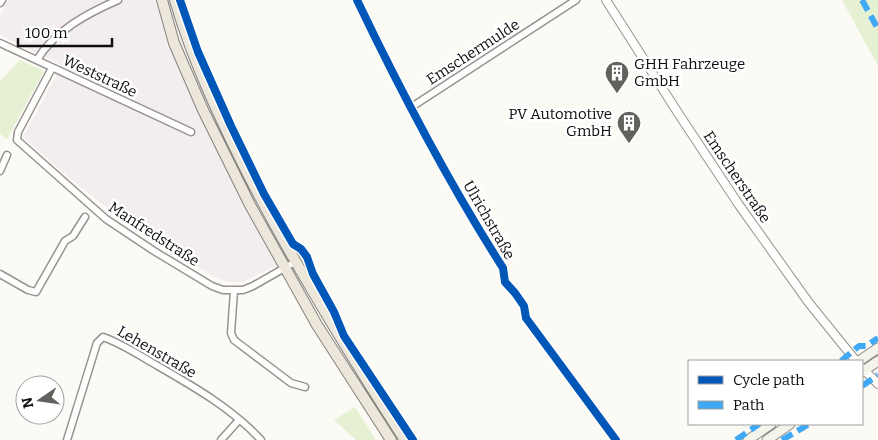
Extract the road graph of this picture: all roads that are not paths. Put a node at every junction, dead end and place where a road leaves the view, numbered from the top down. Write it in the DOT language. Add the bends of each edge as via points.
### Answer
graph roads {
  1 [pos="118,0"];
  2 [pos="162,0"];
  3 [pos="174,0"];
  4 [pos="357,0"];
  5 [pos="576,0"];
  6 [pos="606,0"];
  7 [pos="0,43"];
  8 [pos="37,60"];
  9 [pos="52,68"];
  10 [pos="410,108"];
  11 [pos="191,132"];
  12 [pos="7,155"];
  13 [pos="0,171"];
  14 [pos="85,217"];
  15 [pos="295,262"];
  16 [pos="284,268"];
  17 [pos="0,274"];
  18 [pos="234,291"];
  19 [pos="878,348"];
  20 [pos="857,360"];
  21 [pos="860,360"];
  22 [pos="878,361"];
  23 [pos="863,369"];
  24 [pos="863,371"];
  25 [pos="878,384"];
  26 [pos="305,387"];
  27 [pos="239,420"];
  28 [pos="770,425"];
  29 [pos="789,425"];
  30 [pos="67,440"];
  31 [pos="221,440"];
  32 [pos="260,440"];
  33 [pos="391,440"];
  34 [pos="406,440"];
  35 [pos="616,440"];
  36 [pos="748,440"];
  37 [pos="767,440"];
  1 -- 8 [label="street" via="81,18 55,39"];
  2 -- 16 [label="main road" via="174,43 203,110"];
  3 -- 15 [label="main road" via="220,119"];
  4 -- 10 [label="street, Ulrichstraße"];
  5 -- 10 [label="street, Emschermulde"];
  6 -- 20 [label="street, Emscherstraße" via="739,205 809,303"];
  7 -- 8 [label="street, Weststraße"];
  8 -- 9 [label="street, Weststraße"];
  9 -- 11 [label="street, Weststraße"];
  9 -- 18 [label="street, Manfredstraße" via="18,132 18,140 106,219 212,286"];
  10 -- 35 [label="street, Ulrichstraße" via="502,268 505,282 524,306 526,318"];
  12 -- 13 [label="street"];
  14 -- 17 [label="street" via="66,241 36,292"];
  15 -- 16 [label="street"];
  15 -- 34 [label="main road"];
  16 -- 18 [label="street" via="253,286"];
  16 -- 33 [label="main road"];
  18 -- 26 [label="street" via="231,334 234,340 291,383"];
  19 -- 21 [label="main road"];
  22 -- 23 [label="main road"];
  24 -- 25 [label="street"];
  27 -- 30 [label="street, Lehenstraße" via="175,376 103,337 97,343"];
  27 -- 31 [label="street"];
  27 -- 32 [label="street, Lehenstraße"];
  28 -- 36 [label="main road"];
  29 -- 37 [label="main road"];
}
